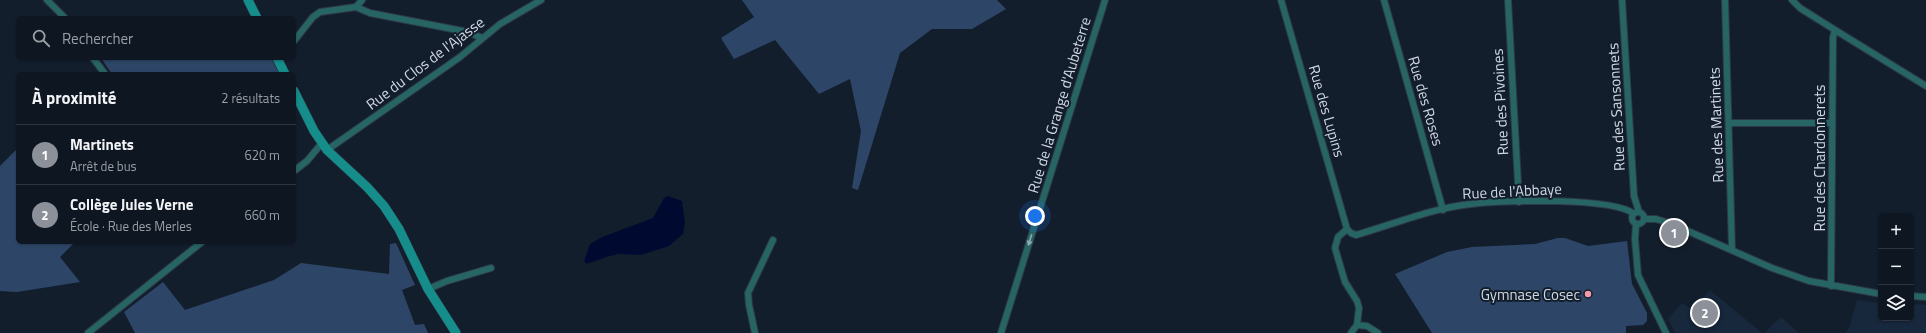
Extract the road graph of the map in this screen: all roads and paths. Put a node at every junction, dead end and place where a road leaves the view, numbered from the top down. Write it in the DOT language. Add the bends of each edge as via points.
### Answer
graph roads {
  1 [pos="47,0"];
  2 [pos="248,0"];
  3 [pos="362,0"];
  4 [pos="541,0"];
  5 [pos="1105,0"];
  6 [pos="1281,0"];
  7 [pos="1384,0"];
  8 [pos="1508,0"];
  9 [pos="1622,0"];
  10 [pos="1725,0"];
  11 [pos="1792,0"];
  12 [pos="356,7"];
  13 [pos="63,16"];
  14 [pos="256,16"];
  15 [pos="1835,30"];
  16 [pos="296,38"];
  17 [pos="482,38"];
  18 [pos="94,60"];
  19 [pos="279,60"];
  20 [pos="104,72"];
  21 [pos="284,72"];
  22 [pos="1926,86"];
  23 [pos="296,96"];
  24 [pos="1729,123"];
  25 [pos="1832,123"];
  26 [pos="325,146"];
  27 [pos="296,169"];
  28 [pos="1519,202"];
  29 [pos="1443,210"];
  30 [pos="1636,213"];
  31 [pos="1644,219"];
  32 [pos="1636,224"];
  33 [pos="1348,229"];
  34 [pos="773,240"];
  35 [pos="199,244"];
  36 [pos="1732,250"];
  37 [pos="491,268"];
  38 [pos="1831,286"];
  39 [pos="428,289"];
  40 [pos="1878,294"];
  41 [pos="1914,296"];
  42 [pos="1926,298"];
  43 [pos="1358,325"];
  44 [pos="88,333"];
  45 [pos="456,333"];
  46 [pos="755,333"];
  47 [pos="1001,333"];
  48 [pos="1351,333"];
  49 [pos="1378,333"];
  50 [pos="1666,333"];
  1 -- 13 [label="street"];
  2 -- 14 [label="main road"];
  3 -- 12 [label="street"];
  4 -- 17 [label="street, Rue du Clos de l'Ajasse"];
  5 -- 47 [label="street, Rue de la Grange d'Aubeterre, one-way"];
  6 -- 33 [label="street, Rue des Lupins"];
  7 -- 29 [label="street, Rue des Roses"];
  8 -- 28 [label="street, Rue des Pivoines"];
  9 -- 30 [label="street, Rue des Sansonnets"];
  10 -- 24 [label="street, Rue des Martinets"];
  11 -- 15 [label="street"];
  12 -- 16 [label="street" via="320,12"];
  12 -- 17 [label="street" via="370,14 468,32"];
  15 -- 22 [label="street"];
  15 -- 25 [label="street, Rue des Chardonnerets"];
  17 -- 26 [label="street, Rue du Clos de l'Ajasse" via="460,57 372,119"];
  18 -- 20 [label="street"];
  19 -- 21 [label="main road"];
  23 -- 26 [label="main road" via="314,131"];
  24 -- 25 [label="street"];
  24 -- 36 [label="street, Rue des Martinets"];
  25 -- 38 [label="street, Rue des Chardonnerets"];
  26 -- 27 [label="street, Rue du Clos de l'Ajasse"];
  26 -- 39 [label="main road" via="384,206"];
  28 -- 29 [label="street, Rue de l'Abbaye" via="1471,204"];
  28 -- 30 [label="street, Rue de l'Abbaye" via="1580,202 1624,208"];
  29 -- 33 [label="street, Rue de l'Abbaye" via="1356,234 1351,234"];
  30 -- 31 [label="street" via="1644,216"];
  30 -- 32 [label="street" via="1632,218"];
  31 -- 32 [label="street" via="1643,223"];
  31 -- 36 [label="street" via="1672,224"];
  32 -- 50 [label="street" via="1638,275"];
  33 -- 43 [label="street" via="1338,237 1335,248 1345,282 1357,301"];
  34 -- 46 [label="street" via="748,293 748,305"];
  35 -- 44 [label="street"];
  36 -- 38 [label="street" via="1809,281"];
  37 -- 39 [label="street" via="447,280"];
  38 -- 40 [label="street"];
  39 -- 45 [label="main road"];
  41 -- 42 [label="street"];
  43 -- 48 [label="street"];
  43 -- 49 [label="street" via="1368,326"];
}
